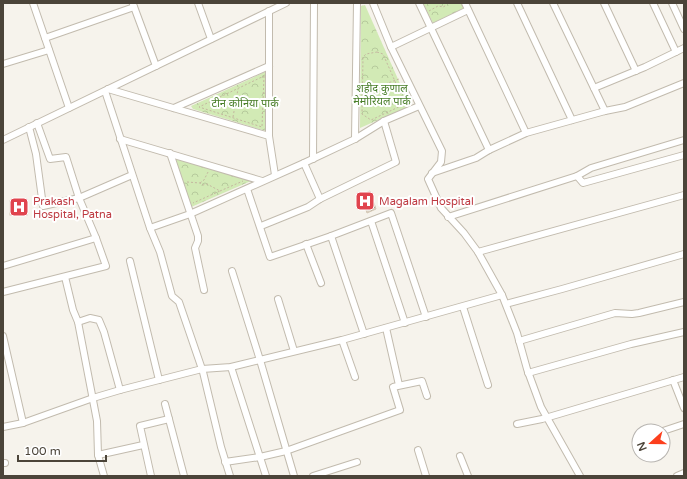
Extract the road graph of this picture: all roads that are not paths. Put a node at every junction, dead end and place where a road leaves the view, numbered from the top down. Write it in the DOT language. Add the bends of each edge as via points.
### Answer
graph roads {
  1 [pos="33,3"];
  2 [pos="198,3"];
  3 [pos="286,3"];
  4 [pos="314,3"];
  5 [pos="357,3"];
  6 [pos="373,3"];
  7 [pos="419,3"];
  8 [pos="465,3"];
  9 [pos="517,3"];
  10 [pos="553,3"];
  11 [pos="604,3"];
  12 [pos="653,3"];
  13 [pos="672,3"];
  14 [pos="134,5"];
  15 [pos="468,10"];
  16 [pos="269,11"];
  17 [pos="430,28"];
  18 [pos="684,29"];
  19 [pos="45,38"];
  20 [pos="211,39"];
  21 [pos="391,47"];
  22 [pos="684,48"];
  23 [pos="49,50"];
  24 [pos="676,52"];
  25 [pos="3,64"];
  26 [pos="156,66"];
  27 [pos="269,66"];
  28 [pos="636,71"];
  29 [pos="684,83"];
  30 [pos="594,88"];
  31 [pos="106,90"];
  32 [pos="419,106"];
  33 [pos="69,108"];
  34 [pos="174,108"];
  35 [pos="605,111"];
  36 [pos="572,120"];
  37 [pos="384,121"];
  38 [pos="37,123"];
  39 [pos="30,127"];
  40 [pos="526,133"];
  41 [pos="269,136"];
  42 [pos="120,138"];
  43 [pos="355,139"];
  44 [pos="3,140"];
  45 [pos="684,140"];
  46 [pos="489,150"];
  47 [pos="170,153"];
  48 [pos="684,155"];
  49 [pos="313,159"];
  50 [pos="304,163"];
  51 [pos="430,174"];
  52 [pos="132,175"];
  53 [pos="275,175"];
  54 [pos="577,176"];
  55 [pos="262,181"];
  56 [pos="247,189"];
  57 [pos="684,195"];
  58 [pos="80,198"];
  59 [pos="320,199"];
  60 [pos="190,214"];
  61 [pos="448,217"];
  62 [pos="371,221"];
  63 [pos="261,226"];
  64 [pos="150,228"];
  65 [pos="331,236"];
  66 [pos="96,238"];
  67 [pos="306,244"];
  68 [pos="478,252"];
  69 [pos="684,254"];
  70 [pos="130,261"];
  71 [pos="3,266"];
  72 [pos="232,271"];
  73 [pos="65,277"];
  74 [pos="321,283"];
  75 [pos="204,290"];
  76 [pos="3,292"];
  77 [pos="502,295"];
  78 [pos="278,300"];
  79 [pos="684,302"];
  80 [pos="506,304"];
  81 [pos="463,307"];
  82 [pos="426,317"];
  83 [pos="78,322"];
  84 [pos="405,323"];
  85 [pos="386,328"];
  86 [pos="684,332"];
  87 [pos="364,334"];
  88 [pos="3,336"];
  89 [pos="342,340"];
  90 [pos="519,341"];
  91 [pos="294,351"];
  92 [pos="260,360"];
  93 [pos="231,367"];
  94 [pos="202,369"];
  95 [pos="528,373"];
  96 [pos="355,377"];
  97 [pos="684,377"];
  98 [pos="159,380"];
  99 [pos="673,380"];
  100 [pos="488,385"];
  101 [pos="399,386"];
  102 [pos="120,390"];
  103 [pos="427,396"];
  104 [pos="93,398"];
  105 [pos="165,404"];
  106 [pos="684,408"];
  107 [pos="546,417"];
  108 [pos="169,419"];
  109 [pos="23,424"];
  110 [pos="518,424"];
  111 [pos="684,424"];
  112 [pos="3,427"];
  113 [pos="671,428"];
  114 [pos="143,445"];
  115 [pos="418,450"];
  116 [pos="286,451"];
  117 [pos="98,455"];
  118 [pos="460,456"];
  119 [pos="260,457"];
  120 [pos="225,462"];
  121 [pos="357,462"];
  122 [pos="684,473"];
  123 [pos="104,476"];
  124 [pos="151,476"];
  125 [pos="184,476"];
  126 [pos="230,476"];
  127 [pos="266,476"];
  128 [pos="294,476"];
  129 [pos="313,476"];
  130 [pos="426,476"];
  131 [pos="468,476"];
  132 [pos="580,476"];
  133 [pos="677,476"];
  1 -- 19 [label="street"];
  2 -- 20 [label="street"];
  3 -- 16 [label="street"];
  4 -- 49 [label="street"];
  5 -- 43 [label="street"];
  6 -- 21 [label="street"];
  7 -- 17 [label="street"];
  8 -- 15 [label="street"];
  9 -- 36 [label="street"];
  10 -- 30 [label="street"];
  11 -- 28 [label="street"];
  12 -- 24 [label="street"];
  13 -- 18 [label="street"];
  14 -- 19 [label="street"];
  14 -- 26 [label="street"];
  15 -- 17 [label="street"];
  15 -- 40 [label="street"];
  16 -- 20 [label="street"];
  16 -- 27 [label="street"];
  17 -- 21 [label="street"];
  17 -- 46 [label="street"];
  19 -- 23 [label="street"];
  20 -- 26 [label="street"];
  21 -- 32 [label="street"];
  22 -- 24 [label="street"];
  23 -- 25 [label="street"];
  23 -- 33 [label="street"];
  24 -- 28 [label="street"];
  26 -- 31 [label="street"];
  27 -- 34 [label="street"];
  27 -- 41 [label="street"];
  28 -- 30 [label="street"];
  29 -- 35 [label="street" via="625,107"];
  30 -- 35 [label="street"];
  31 -- 33 [label="street"];
  31 -- 34 [label="street"];
  31 -- 42 [label="street"];
  32 -- 37 [label="street"];
  32 -- 51 [label="street" via="442,151 441,162"];
  33 -- 38 [label="street"];
  34 -- 41 [label="street"];
  35 -- 36 [label="street"];
  36 -- 40 [label="street"];
  37 -- 43 [label="street"];
  37 -- 59 [label="street" via="396,162"];
  38 -- 39 [label="street"];
  38 -- 58 [label="street" via="50,159 66,157"];
  39 -- 44 [label="street"];
  39 -- 58 [label="street" via="43,206"];
  40 -- 46 [label="street"];
  41 -- 53 [label="street"];
  42 -- 47 [label="street"];
  42 -- 52 [label="street"];
  43 -- 49 [label="street"];
  45 -- 54 [label="street" via="591,168"];
  46 -- 51 [label="street" via="476,158"];
  47 -- 55 [label="street"];
  47 -- 60 [label="street"];
  48 -- 54 [label="street" via="583,183"];
  49 -- 50 [label="street"];
  50 -- 53 [label="street"];
  50 -- 59 [label="street"];
  51 -- 61 [label="street" via="428,179 441,208"];
  52 -- 58 [label="street"];
  52 -- 64 [label="street"];
  53 -- 55 [label="street"];
  54 -- 61 [label="street"];
  55 -- 56 [label="street"];
  56 -- 60 [label="street"];
  56 -- 63 [label="street"];
  57 -- 68 [label="street"];
  58 -- 66 [label="street"];
  59 -- 63 [label="street" via="308,207"];
  60 -- 64 [label="street"];
  60 -- 75 [label="street" via="198,239 195,248"];
  61 -- 68 [label="street"];
  62 -- 65 [label="street"];
  62 -- 82 [label="street" via="391,213"];
  62 -- 84 [label="street"];
  63 -- 67 [label="street" via="270,257"];
  64 -- 94 [label="street" via="160,252 172,296 179,302"];
  65 -- 67 [label="street"];
  65 -- 87 [label="street"];
  66 -- 71 [label="street"];
  66 -- 73 [label="street" via="106,266"];
  67 -- 74 [label="street"];
  68 -- 77 [label="street"];
  69 -- 80 [label="street"];
  70 -- 98 [label="street"];
  72 -- 92 [label="street"];
  73 -- 76 [label="street"];
  73 -- 83 [label="street"];
  77 -- 80 [label="street"];
  77 -- 81 [label="street"];
  78 -- 91 [label="street"];
  79 -- 90 [label="street" via="639,313 615,313"];
  80 -- 90 [label="street"];
  81 -- 82 [label="street"];
  81 -- 100 [label="street"];
  82 -- 84 [label="street"];
  83 -- 102 [label="street" via="90,318 99,320"];
  83 -- 104 [label="street"];
  84 -- 85 [label="street"];
  85 -- 87 [label="street"];
  85 -- 101 [label="street"];
  86 -- 95 [label="street"];
  87 -- 89 [label="street"];
  88 -- 109 [label="street"];
  89 -- 91 [label="street"];
  89 -- 96 [label="street"];
  90 -- 95 [label="street"];
  91 -- 92 [label="street"];
  92 -- 93 [label="street"];
  92 -- 116 [label="street"];
  93 -- 94 [label="street"];
  93 -- 119 [label="street"];
  94 -- 98 [label="street"];
  94 -- 120 [label="street"];
  95 -- 107 [label="street"];
  97 -- 99 [label="street"];
  98 -- 102 [label="street"];
  99 -- 106 [label="street"];
  99 -- 107 [label="street"];
  101 -- 103 [label="street" via="422,381"];
  101 -- 116 [label="street" via="394,387 400,410"];
  102 -- 104 [label="street"];
  104 -- 109 [label="street"];
  104 -- 117 [label="street"];
  105 -- 108 [label="street"];
  107 -- 110 [label="street"];
  107 -- 132 [label="street"];
  108 -- 114 [label="street" via="140,426"];
  108 -- 125 [label="street"];
  109 -- 112 [label="street"];
  111 -- 113 [label="street"];
  114 -- 117 [label="street"];
  114 -- 124 [label="street"];
  115 -- 130 [label="street"];
  116 -- 119 [label="street"];
  116 -- 128 [label="street"];
  117 -- 123 [label="street"];
  118 -- 131 [label="street"];
  119 -- 120 [label="street"];
  119 -- 127 [label="street"];
  120 -- 126 [label="street"];
  121 -- 129 [label="street"];
  122 -- 133 [label="street"];
}
